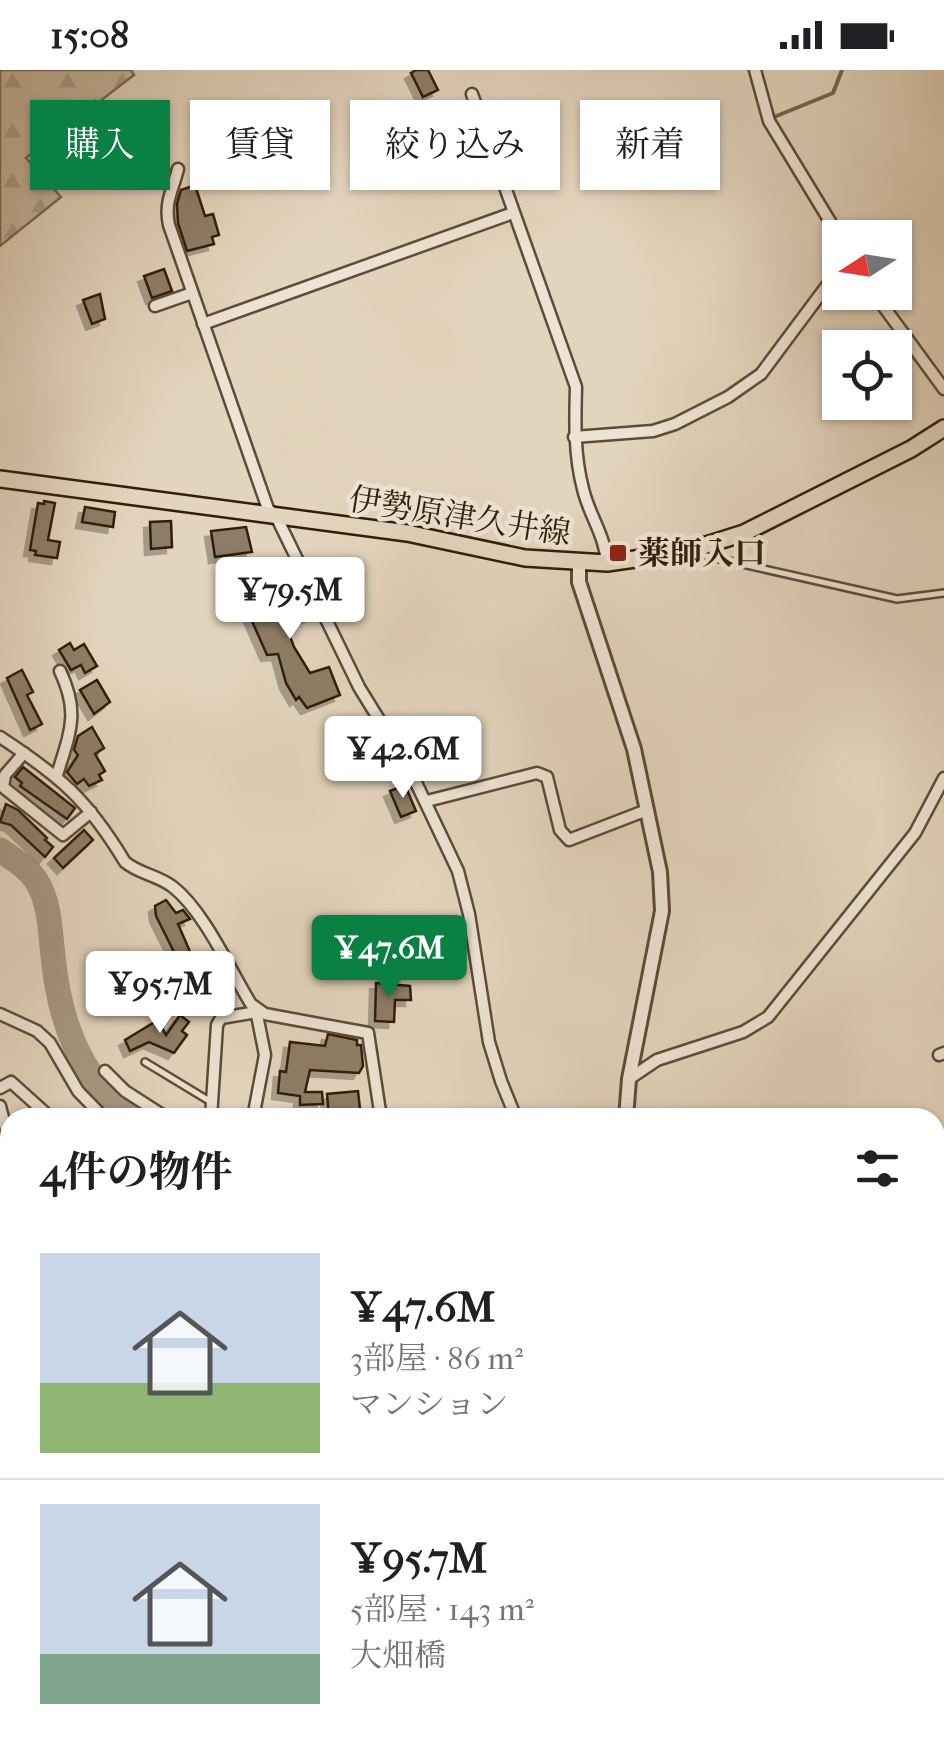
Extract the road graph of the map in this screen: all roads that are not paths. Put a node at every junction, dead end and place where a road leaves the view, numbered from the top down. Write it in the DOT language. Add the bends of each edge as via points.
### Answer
graph roads {
  1 [pos="755,70"];
  2 [pos="472,94"];
  3 [pos="178,169"];
  4 [pos="513,213"];
  5 [pos="829,220"];
  6 [pos="192,292"];
  7 [pos="822,292"];
  8 [pos="155,306"];
  9 [pos="885,310"];
  10 [pos="203,324"];
  11 [pos="944,389"];
  12 [pos="944,428"];
  13 [pos="574,437"];
  14 [pos="0,479"];
  15 [pos="276,516"];
  16 [pos="698,548"];
  17 [pos="579,563"];
  18 [pos="607,563"];
  19 [pos="944,593"];
  20 [pos="60,671"];
  21 [pos="0,736"];
  22 [pos="24,752"];
  23 [pos="57,775"];
  24 [pos="944,778"];
  25 [pos="426,801"];
  26 [pos="647,810"];
  27 [pos="91,812"];
  28 [pos="256,1010"];
  29 [pos="0,1014"];
  30 [pos="145,1062"];
  31 [pos="105,1072"];
  32 [pos="629,1079"];
  33 [pos="0,1088"];
  34 [pos="212,1102"];
  35 [pos="41,1108"];
  36 [pos="94,1108"];
  37 [pos="137,1108"];
  38 [pos="212,1108"];
  39 [pos="255,1108"];
  40 [pos="379,1108"];
  41 [pos="512,1108"];
  42 [pos="627,1108"];
  1 -- 5 [label="street" via="769,122"];
  2 -- 4 [label="street"];
  3 -- 6 [label="street" via="166,212"];
  4 -- 10 [label="street"];
  4 -- 13 [label="street" via="576,387"];
  6 -- 8 [label="street"];
  6 -- 10 [label="street"];
  7 -- 13 [label="street" via="762,374 728,396 653,431"];
  9 -- 11 [label="street"];
  10 -- 15 [label="street"];
  12 -- 16 [label="main road, 伊勢原津久井線" via="767,523"];
  13 -- 18 [label="street"];
  14 -- 15 [label="main road, 伊勢原津久井線"];
  15 -- 17 [label="main road, 伊勢原津久井線"];
  15 -- 25 [label="street" via="360,687"];
  16 -- 18 [label="main road, 伊勢原津久井線"];
  16 -- 19 [label="lane" via="702,555 897,600"];
  17 -- 18 [label="main road, 伊勢原津久井線"];
  17 -- 26 [label="street" via="579,582"];
  20 -- 23 [label="street" via="74,716"];
  21 -- 22 [label="street"];
  22 -- 23 [label="street"];
  22 -- 27 [label="street" via="2,787 63,835"];
  23 -- 27 [label="street"];
  24 -- 32 [label="street" via="915,833 768,1016 743,1032 657,1060"];
  25 -- 26 [label="street" via="537,773 547,777 560,830 569,840"];
  25 -- 41 [label="street" via="465,892 489,1042"];
  26 -- 32 [label="street" via="662,911"];
  27 -- 28 [label="street" via="125,862 174,888 197,911"];
  28 -- 34 [label="street" via="216,1025"];
  28 -- 39 [label="street" via="266,1055"];
  28 -- 40 [label="street" via="368,1033"];
  29 -- 36 [label="street" via="50,1042"];
  30 -- 34 [label="lane"];
  31 -- 37 [label="street"];
  32 -- 42 [label="street"];
  33 -- 35 [label="street" via="11,1082"];
  34 -- 38 [label="street"];
}
